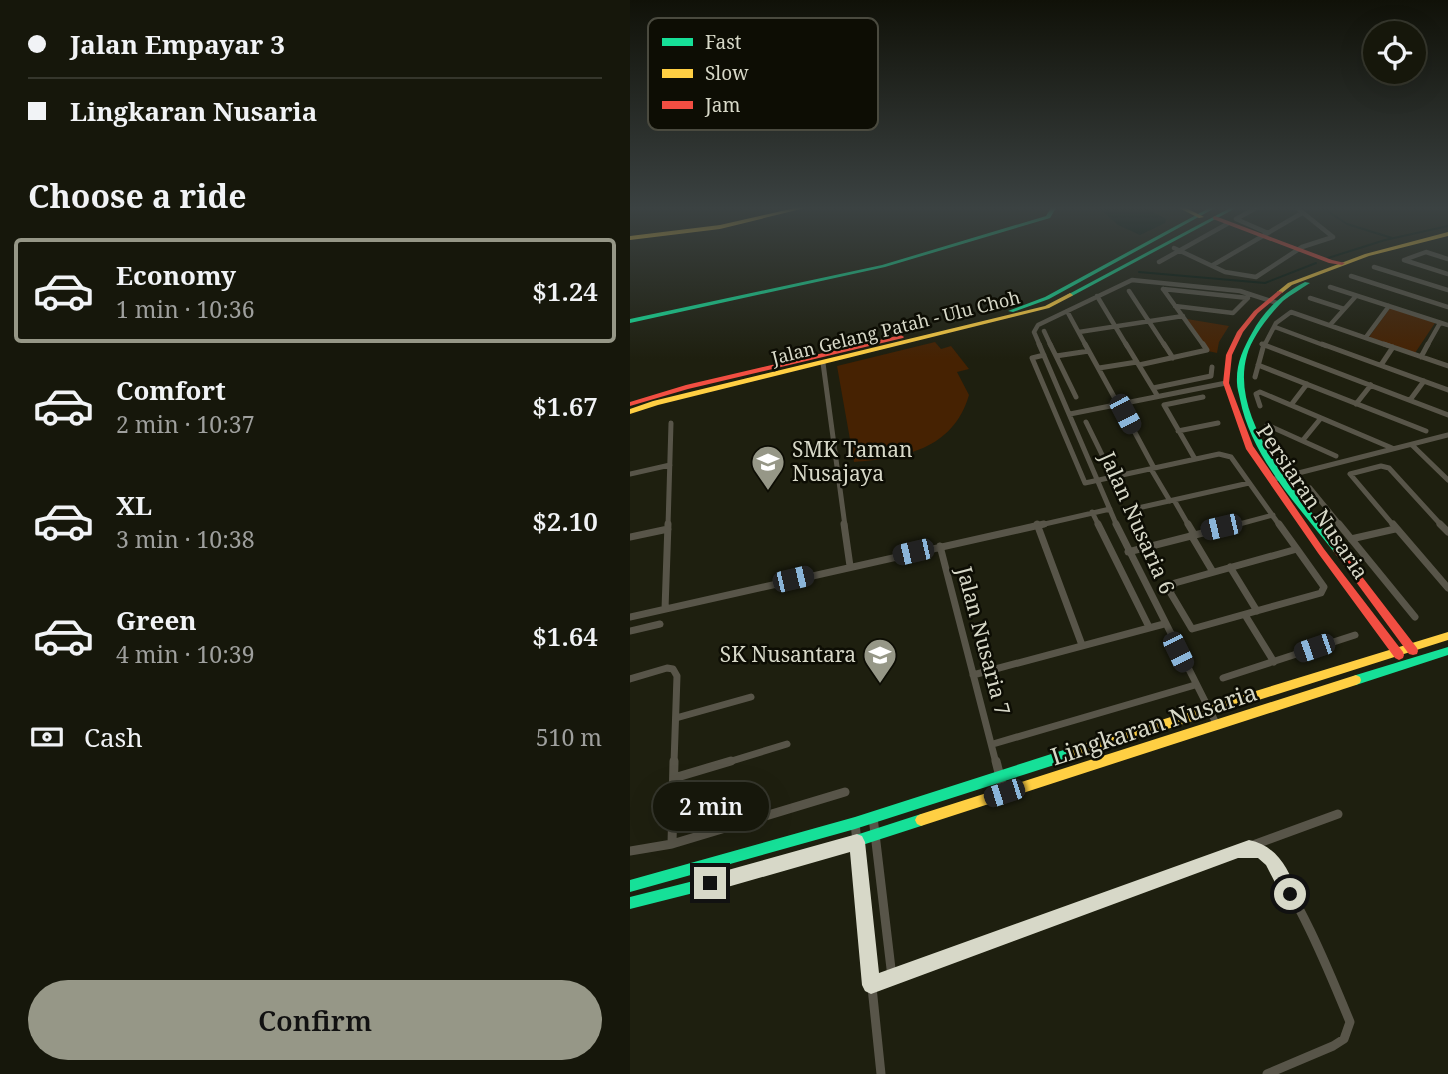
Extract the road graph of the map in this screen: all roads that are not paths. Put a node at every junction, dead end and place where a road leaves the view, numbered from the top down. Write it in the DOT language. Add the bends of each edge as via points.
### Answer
graph roads {
  1 [pos="899,258"];
  2 [pos="910,258"];
  3 [pos="1123,258"];
  4 [pos="1142,258"];
  5 [pos="1163,258"];
  6 [pos="1200,258"];
  7 [pos="1225,258"];
  8 [pos="1284,258"];
  9 [pos="1316,258"];
  10 [pos="1326,258"];
  11 [pos="1358,258"];
  12 [pos="1374,258"];
  13 [pos="1410,258"];
  14 [pos="1159,262"];
  15 [pos="1343,263"];
  16 [pos="1213,265"];
  17 [pos="1374,267"];
  18 [pos="1327,270"];
  19 [pos="1446,273"];
  20 [pos="1351,276"];
  21 [pos="1436,286"];
  22 [pos="1331,287"];
  23 [pos="1448,290"];
  24 [pos="1129,291"];
  25 [pos="1097,296"];
  26 [pos="1356,296"];
  27 [pos="1310,298"];
  28 [pos="1422,298"];
  29 [pos="1273,301"];
  30 [pos="1175,306"];
  31 [pos="1390,306"];
  32 [pos="1448,307"];
  33 [pos="1344,309"];
  34 [pos="1068,311"];
  35 [pos="1413,314"];
  36 [pos="1183,316"];
  37 [pos="630,319"];
  38 [pos="1150,321"];
  39 [pos="1440,323"];
  40 [pos="1330,325"];
  41 [pos="1448,326"];
  42 [pos="1116,327"];
  43 [pos="1275,327"];
  44 [pos="1044,331"];
  45 [pos="1079,332"];
  46 [pos="1366,337"];
  47 [pos="1262,344"];
  48 [pos="1393,347"];
  49 [pos="1089,351"];
  50 [pos="1044,355"];
  51 [pos="1056,356"];
  52 [pos="1420,356"];
  53 [pos="1173,358"];
  54 [pos="823,363"];
  55 [pos="1138,364"];
  56 [pos="1258,365"];
  57 [pos="1381,365"];
  58 [pos="1448,366"];
  59 [pos="1212,367"];
  60 [pos="1099,368"];
  61 [pos="1255,377"];
  62 [pos="1424,381"];
  63 [pos="1226,383"];
  64 [pos="1307,384"];
  65 [pos="1370,385"];
  66 [pos="1153,388"];
  67 [pos="1448,390"];
  68 [pos="1157,395"];
  69 [pos="1076,397"];
  70 [pos="1203,397"];
  71 [pos="1410,400"];
  72 [pos="630,404"];
  73 [pos="1118,404"];
  74 [pos="1356,404"];
  75 [pos="1292,405"];
  76 [pos="1260,406"];
  77 [pos="630,412"];
  78 [pos="1070,414"];
  79 [pos="1125,414"];
  80 [pos="1448,415"];
  81 [pos="1321,418"];
  82 [pos="1086,422"];
  83 [pos="671,423"];
  84 [pos="1218,423"];
  85 [pos="1268,425"];
  86 [pos="1178,431"];
  87 [pos="1426,431"];
  88 [pos="1448,435"];
  89 [pos="1303,440"];
  90 [pos="1412,445"];
  91 [pos="1394,449"];
  92 [pos="1336,456"];
  93 [pos="1195,459"];
  94 [pos="670,465"];
  95 [pos="1153,468"];
  96 [pos="630,474"];
  97 [pos="1114,477"];
  98 [pos="1276,479"];
  99 [pos="1098,480"];
  100 [pos="1448,480"];
  101 [pos="1249,483"];
  102 [pos="1310,488"];
  103 [pos="1172,500"];
  104 [pos="1138,508"];
  105 [pos="1110,509"];
  106 [pos="1092,512"];
  107 [pos="1273,515"];
  108 [pos="1037,524"];
  109 [pos="668,529"];
  110 [pos="1395,529"];
  111 [pos="1448,531"];
  112 [pos="1193,534"];
  113 [pos="630,537"];
  114 [pos="1351,539"];
  115 [pos="940,546"];
  116 [pos="1297,549"];
  117 [pos="1128,552"];
  118 [pos="850,566"];
  119 [pos="1230,567"];
  120 [pos="1213,572"];
  121 [pos="1448,588"];
  122 [pos="665,609"];
  123 [pos="1257,611"];
  124 [pos="1245,615"];
  125 [pos="630,617"];
  126 [pos="1415,617"];
  127 [pos="660,624"];
  128 [pos="1164,624"];
  129 [pos="1149,627"];
  130 [pos="630,631"];
  131 [pos="1355,635"];
  132 [pos="1448,636"];
  133 [pos="1082,645"];
  134 [pos="1410,648"];
  135 [pos="1448,651"];
  136 [pos="1396,652"];
  137 [pos="1420,660"];
  138 [pos="1274,662"];
  139 [pos="1406,664"];
  140 [pos="973,675"];
  141 [pos="1223,678"];
  142 [pos="630,679"];
  143 [pos="1195,685"];
  144 [pos="751,697"];
  145 [pos="1208,709"];
  146 [pos="676,718"];
  147 [pos="1217,725"];
  148 [pos="787,744"];
  149 [pos="993,744"];
  150 [pos="1000,775"];
  151 [pos="674,778"];
  152 [pos="845,792"];
  153 [pos="1004,793"];
  154 [pos="1338,814"];
  155 [pos="873,817"];
  156 [pos="855,823"];
  157 [pos="875,835"];
  158 [pos="857,842"];
  159 [pos="672,844"];
  160 [pos="630,850"];
  161 [pos="1238,850"];
  162 [pos="630,886"];
  163 [pos="632,904"];
  164 [pos="892,977"];
  165 [pos="871,985"];
  166 [pos="881,1074"];
  167 [pos="1267,1074"];
  1 -- 37 [label="main road"];
  2 -- 37 [label="main road"];
  3 -- 72 [label="main road, Jalan Gelang Patah - Ulu Choh" via="1032,304"];
  4 -- 54 [label="main road, Jalan Gelang Patah - Ulu Choh" via="1047,307"];
  5 -- 14 [label="street"];
  6 -- 16 [label="street"];
  7 -- 16 [label="street"];
  8 -- 16 [label="street" via="1249,277"];
  9 -- 18 [label="main road" via="1325,262"];
  10 -- 15 [label="main road"];
  11 -- 15 [label="main road, Persiaran Nusaria"];
  12 -- 29 [label="main road, Persiaran Nusaria"];
  13 -- 19 [label="street" via="1404,260"];
  15 -- 18 [label="main road, Persiaran Nusaria"];
  17 -- 21 [label="street"];
  18 -- 29 [label="main road, Persiaran Nusaria" via="1290,284"];
  19 -- 21 [label="street"];
  20 -- 28 [label="street"];
  21 -- 23 [label="street"];
  22 -- 26 [label="street"];
  24 -- 38 [label="street"];
  25 -- 29 [label="street, Jalan Nusaria 6" via="1132,280 1240,291"];
  25 -- 34 [label="street, Jalan Nusaria 6"];
  25 -- 42 [label="street"];
  26 -- 31 [label="street"];
  26 -- 33 [label="street"];
  27 -- 33 [label="street"];
  28 -- 32 [label="street"];
  28 -- 35 [label="street"];
  29 -- 63 [label="main road, Persiaran Nusaria" via="1240,332 1229,355"];
  29 -- 98 [label="main road, Persiaran Nusaria" via="1249,334 1239,358 1238,385 1245,415"];
  30 -- 30 [label="street" via="1163,289 1248,297 1233,313"];
  30 -- 36 [label="street"];
  31 -- 35 [label="street"];
  31 -- 46 [label="street"];
  33 -- 40 [label="street"];
  34 -- 45 [label="street"];
  34 -- 50 [label="street, Jalan Nusaria 6" via="1034,328"];
  35 -- 39 [label="street"];
  36 -- 38 [label="street"];
  36 -- 53 [label="street" via="1207,350"];
  38 -- 42 [label="street"];
  38 -- 53 [label="street"];
  39 -- 41 [label="street"];
  39 -- 52 [label="street"];
  40 -- 43 [label="street" via="1291,312"];
  40 -- 46 [label="street"];
  42 -- 45 [label="street"];
  42 -- 55 [label="street"];
  43 -- 47 [label="street"];
  43 -- 57 [label="street"];
  44 -- 51 [label="street"];
  45 -- 49 [label="street"];
  46 -- 48 [label="street"];
  47 -- 56 [label="street"];
  47 -- 65 [label="street"];
  48 -- 52 [label="street"];
  48 -- 57 [label="street"];
  49 -- 51 [label="street"];
  49 -- 60 [label="street"];
  50 -- 78 [label="street, Jalan Nusaria 6"];
  50 -- 99 [label="street" via="1032,358 1085,483"];
  51 -- 69 [label="street"];
  52 -- 58 [label="street"];
  53 -- 55 [label="street"];
  54 -- 77 [label="main road, Jalan Gelang Patah - Ulu Choh"];
  54 -- 118 [label="street"];
  55 -- 60 [label="street"];
  55 -- 66 [label="street"];
  56 -- 61 [label="street"];
  56 -- 64 [label="street"];
  57 -- 62 [label="street"];
  59 -- 66 [label="street" via="1211,376"];
  60 -- 73 [label="street"];
  62 -- 67 [label="street"];
  62 -- 71 [label="street"];
  63 -- 68 [label="street"];
  63 -- 98 [label="main road, Persiaran Nusaria" via="1249,446"];
  64 -- 74 [label="street"];
  64 -- 75 [label="street"];
  65 -- 71 [label="street"];
  65 -- 74 [label="street"];
  66 -- 68 [label="street"];
  68 -- 73 [label="street"];
  70 -- 86 [label="street" via="1164,405"];
  71 -- 80 [label="street"];
  73 -- 78 [label="street"];
  74 -- 87 [label="street"];
  75 -- 76 [label="street" via="1260,392 1256,394"];
  75 -- 81 [label="street"];
  78 -- 99 [label="street, Jalan Nusaria 6"];
  79 -- 95 [label="street"];
  81 -- 89 [label="street"];
  81 -- 91 [label="street"];
  82 -- 97 [label="street"];
  83 -- 94 [label="street"];
  84 -- 86 [label="street"];
  85 -- 89 [label="street"];
  86 -- 93 [label="street"];
  88 -- 90 [label="street"];
  89 -- 92 [label="street"];
  90 -- 91 [label="street"];
  90 -- 100 [label="street"];
  91 -- 98 [label="street"];
  93 -- 95 [label="street"];
  93 -- 101 [label="street" via="1219,454 1231,457"];
  94 -- 96 [label="street"];
  94 -- 109 [label="street"];
  95 -- 97 [label="street"];
  95 -- 103 [label="street"];
  97 -- 99 [label="street"];
  98 -- 134 [label="main road, Persiaran Nusaria"];
  98 -- 136 [label="main road, Persiaran Nusaria"];
  99 -- 105 [label="street, Jalan Nusaria 6"];
  101 -- 103 [label="street"];
  101 -- 107 [label="street"];
  102 -- 114 [label="street"];
  103 -- 104 [label="street"];
  103 -- 112 [label="street"];
  105 -- 106 [label="street"];
  105 -- 117 [label="street, Jalan Nusaria 6"];
  106 -- 108 [label="street"];
  106 -- 129 [label="street"];
  107 -- 112 [label="street"];
  107 -- 116 [label="street"];
  108 -- 115 [label="street"];
  108 -- 133 [label="street"];
  109 -- 113 [label="street"];
  109 -- 122 [label="street"];
  110 -- 111 [label="street" via="1350,474 1389,468"];
  110 -- 114 [label="street"];
  110 -- 121 [label="street"];
  112 -- 117 [label="street"];
  112 -- 120 [label="street"];
  114 -- 126 [label="street"];
  115 -- 118 [label="street"];
  115 -- 140 [label="street, Jalan Nusaria 7"];
  116 -- 119 [label="street"];
  116 -- 123 [label="street" via="1324,591"];
  117 -- 128 [label="street, Jalan Nusaria 6"];
  118 -- 122 [label="street"];
  119 -- 120 [label="street"];
  119 -- 123 [label="street"];
  120 -- 124 [label="street" via="1170,587 1192,629"];
  122 -- 125 [label="street"];
  123 -- 124 [label="street"];
  124 -- 138 [label="street"];
  127 -- 130 [label="street"];
  128 -- 129 [label="street"];
  128 -- 143 [label="street, Jalan Nusaria 6"];
  129 -- 133 [label="street"];
  131 -- 138 [label="street"];
  132 -- 134 [label="main road, Lingkaran Nusaria"];
  133 -- 140 [label="street"];
  134 -- 136 [label="main road, Lingkaran Nusaria"];
  134 -- 137 [label="main road, Persiaran Nusaria"];
  135 -- 137 [label="main road, Lingkaran Nusaria"];
  136 -- 139 [label="main road, Persiaran Nusaria"];
  136 -- 145 [label="main road, Lingkaran Nusaria"];
  137 -- 139 [label="main road, Lingkaran Nusaria"];
  138 -- 141 [label="street"];
  139 -- 147 [label="main road, Lingkaran Nusaria"];
  140 -- 149 [label="street, Jalan Nusaria 7"];
  142 -- 146 [label="street" via="673,669 677,676"];
  143 -- 145 [label="street, Jalan Nusaria 6"];
  143 -- 149 [label="street"];
  144 -- 146 [label="street"];
  145 -- 147 [label="street, Jalan Nusaria 6"];
  145 -- 150 [label="main road, Lingkaran Nusaria"];
  146 -- 151 [label="street"];
  147 -- 153 [label="main road, Lingkaran Nusaria"];
  148 -- 151 [label="street"];
  149 -- 150 [label="street, Jalan Nusaria 7"];
  150 -- 153 [label="street, Jalan Nusaria 7"];
  150 -- 155 [label="main road, Lingkaran Nusaria"];
  151 -- 159 [label="street"];
  152 -- 159 [label="street"];
  153 -- 157 [label="main road, Lingkaran Nusaria"];
  154 -- 161 [label="street"];
  155 -- 156 [label="main road, Lingkaran Nusaria"];
  155 -- 157 [label="street"];
  156 -- 158 [label="street"];
  156 -- 162 [label="main road, Lingkaran Nusaria"];
  157 -- 158 [label="main road, Lingkaran Nusaria"];
  157 -- 164 [label="street"];
  158 -- 163 [label="main road, Lingkaran Nusaria"];
  158 -- 165 [label="street"];
  159 -- 160 [label="street"];
  161 -- 164 [label="street"];
  161 -- 167 [label="street" via="1262,851 1272,859 1350,1022 1344,1039 1333,1046"];
  164 -- 165 [label="street"];
  165 -- 166 [label="street"];
}
